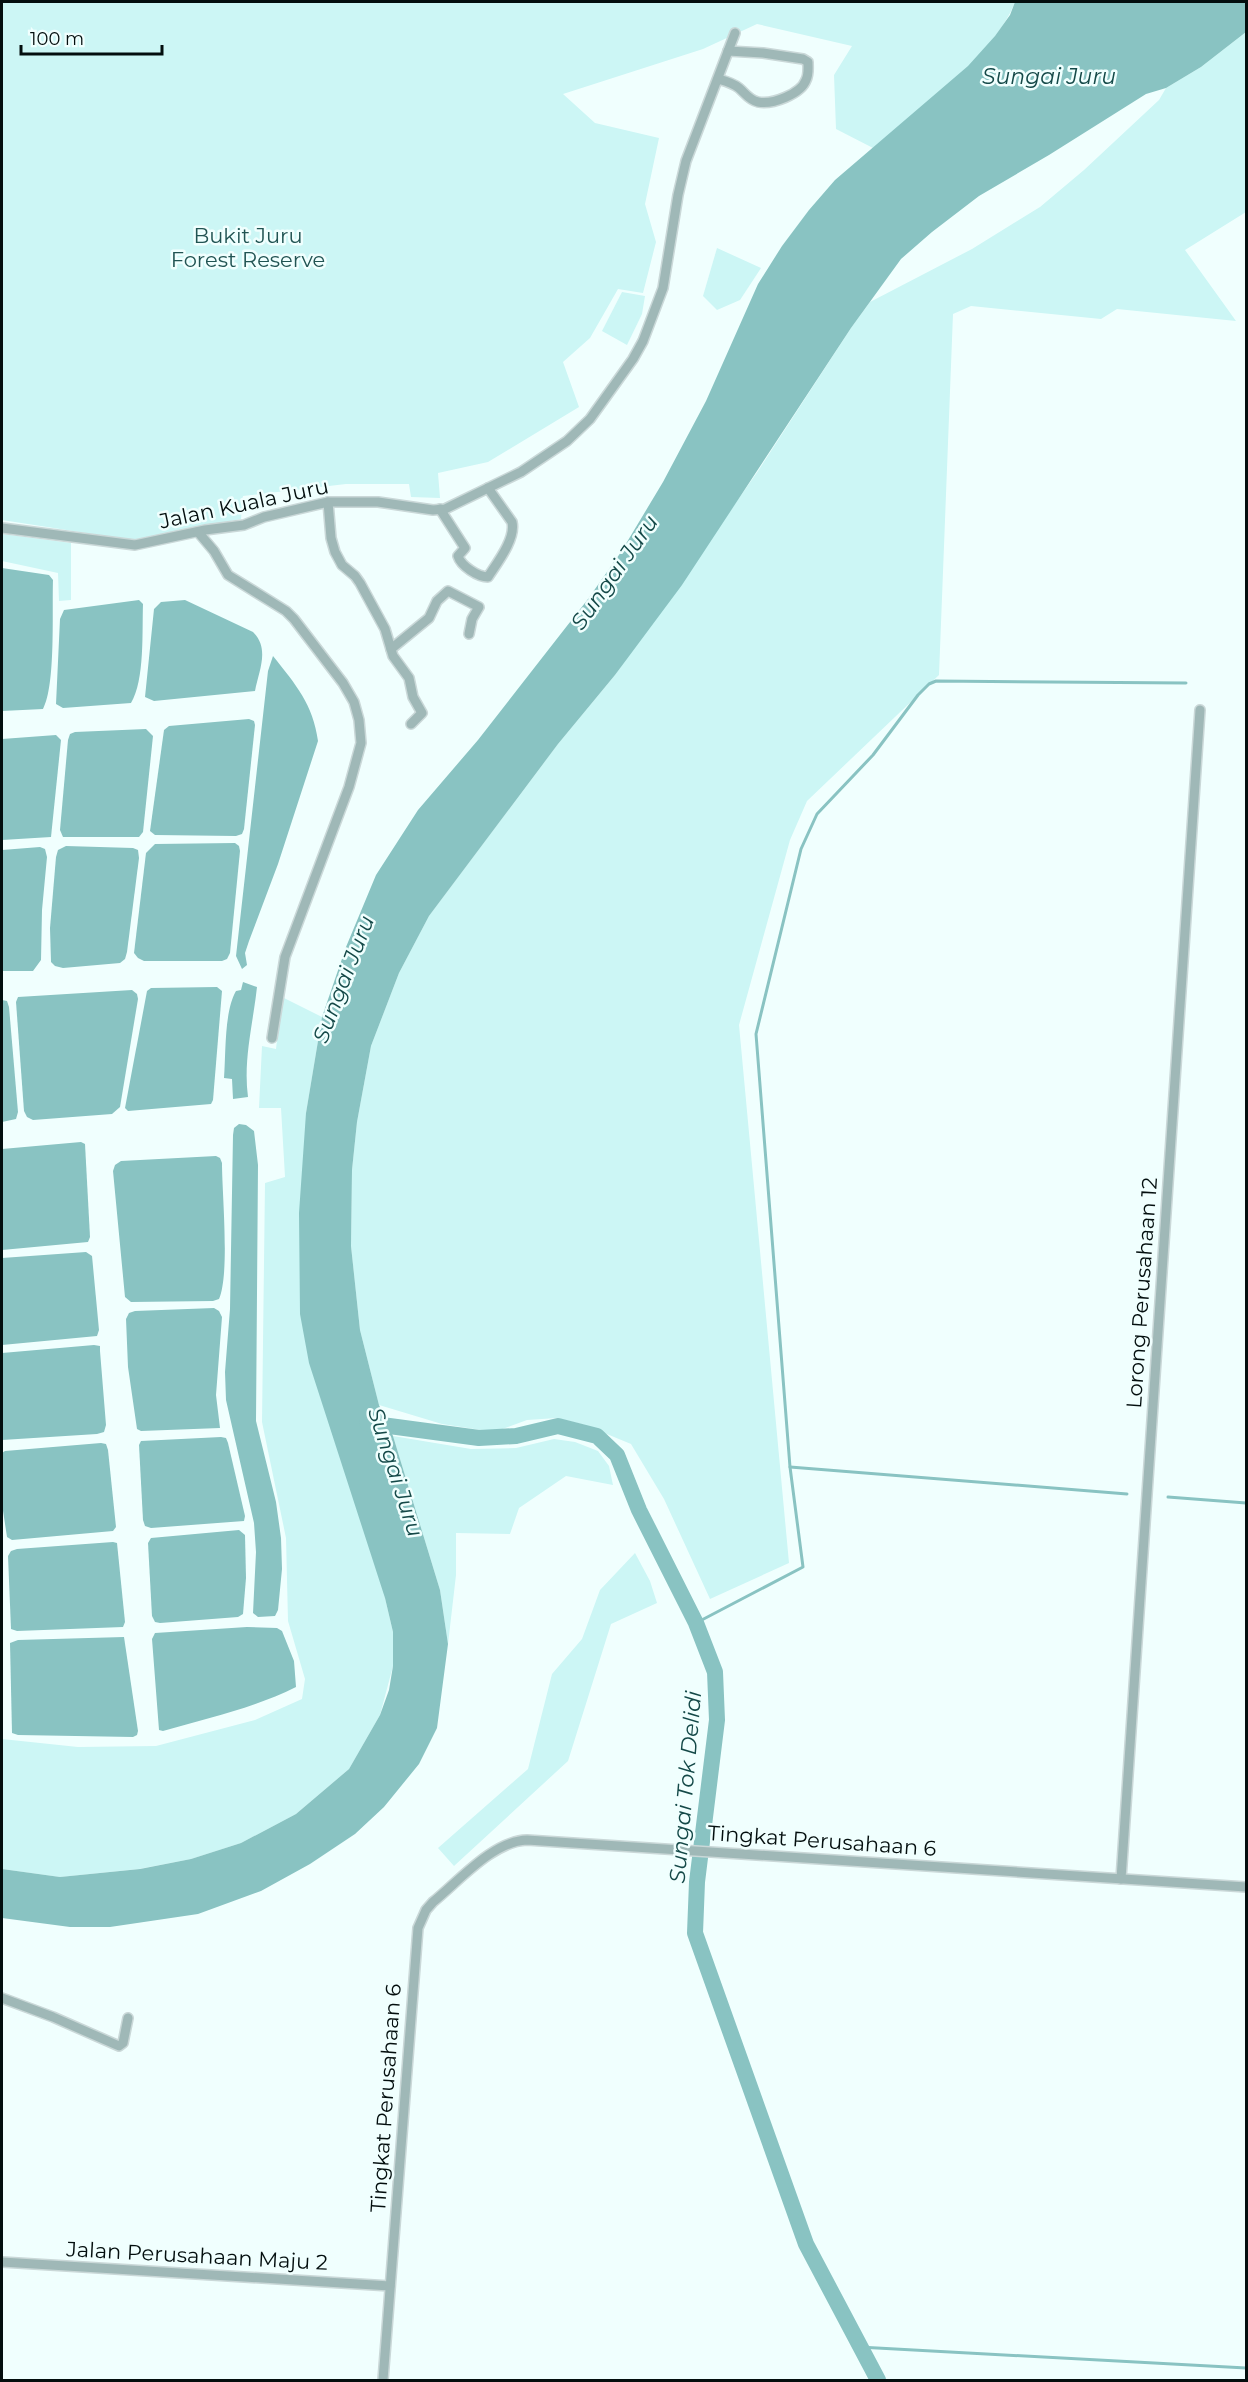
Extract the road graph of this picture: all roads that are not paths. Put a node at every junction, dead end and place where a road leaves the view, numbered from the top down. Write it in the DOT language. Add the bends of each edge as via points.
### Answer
graph roads {
  1 [pos="735,33"];
  2 [pos="728,51"];
  3 [pos="718,79"];
  4 [pos="488,488"];
  5 [pos="328,502"];
  6 [pos="440,509"];
  7 [pos="2,528"];
  8 [pos="198,532"];
  9 [pos="469,634"];
  10 [pos="391,649"];
  11 [pos="1200,710"];
  12 [pos="411,724"];
  13 [pos="272,1038"];
  14 [pos="1121,1879"];
  15 [pos="1246,1887"];
  16 [pos="2,1998"];
  17 [pos="128,2018"];
  18 [pos="2,2262"];
  19 [pos="390,2286"];
  20 [pos="383,2380"];
  1 -- 2 [label="street, Jalan Kuala Juru"];
  2 -- 3 [label="street, Jalan Kuala Juru"];
  2 -- 3 [label="street" via="803,59 808,62 806,82 794,93 758,102 738,87"];
  3 -- 4 [label="street, Jalan Kuala Juru" via="686,161 663,288 633,359 590,419 567,441 521,472"];
  4 -- 6 [label="street, Jalan Kuala Juru"];
  4 -- 6 [label="street" via="512,522 513,533 488,577 460,562 458,556 465,548"];
  5 -- 6 [label="street, Jalan Kuala Juru" via="378,502"];
  5 -- 8 [label="street, Jalan Kuala Juru" via="244,525"];
  5 -- 10 [label="street" via="335,552 360,583 385,629"];
  7 -- 8 [label="street, Jalan Kuala Juru" via="135,545"];
  8 -- 13 [label="street" via="228,575 294,619 344,684 359,720 361,743 346,796 285,957"];
  9 -- 10 [label="street" via="478,607 447,591 429,618"];
  10 -- 12 [label="street" via="409,678 422,713"];
  11 -- 14 [label="street, Lorong Perusahaan 12"];
  14 -- 15 [label="street, Tingkat Perusahaan 6"];
  14 -- 19 [label="street, Tingkat Perusahaan 6" via="528,1840 500,1847 426,1910 418,1928"];
  16 -- 17 [label="street" via="119,2046"];
  18 -- 19 [label="street, Jalan Perusahaan Maju 2"];
  19 -- 20 [label="street, Tingkat Perusahaan 6"];
}
